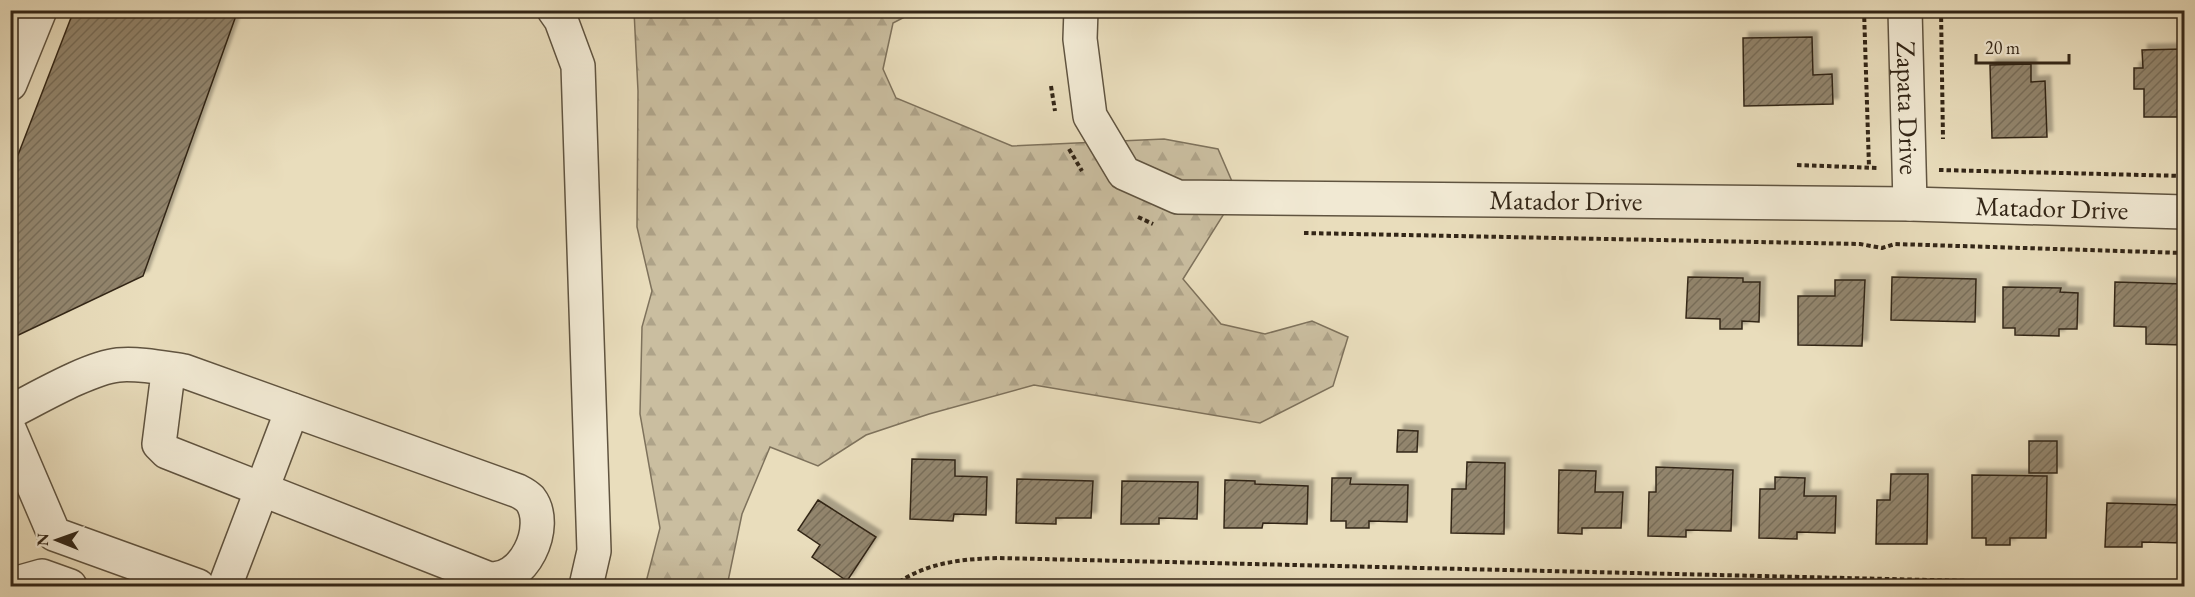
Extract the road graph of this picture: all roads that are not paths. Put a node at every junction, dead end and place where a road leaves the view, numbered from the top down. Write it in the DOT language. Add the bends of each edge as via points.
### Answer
graph roads {
  1 [pos="40,10"];
  2 [pos="554,10"];
  3 [pos="1081,10"];
  4 [pos="1905,10"];
  5 [pos="10,84"];
  6 [pos="1910,204"];
  7 [pos="2184,212"];
  8 [pos="163,368"];
  9 [pos="292,410"];
  10 [pos="10,412"];
  11 [pos="10,431"];
  12 [pos="262,489"];
  13 [pos="54,534"];
  14 [pos="56,581"];
  15 [pos="10,585"];
  16 [pos="198,586"];
  17 [pos="225,586"];
  18 [pos="586,586"];
  1 -- 5 [label="street"];
  2 -- 18 [label="street" via="578,66 594,551"];
  3 -- 6 [label="street, Matador Drive" via="1080,39 1090,116 1124,173 1178,197"];
  4 -- 6 [label="street, Zapata Drive"];
  6 -- 7 [label="street, Matador Drive"];
  8 -- 9 [label="street" via="184,371"];
  8 -- 10 [label="street" via="119,365 98,370"];
  8 -- 12 [label="street" via="167,381 159,444 167,452"];
  9 -- 12 [label="street"];
  9 -- 12 [label="street" via="529,498 537,518 526,560 504,578 487,578"];
  11 -- 13 [label="street"];
  12 -- 17 [label="street"];
  13 -- 14 [label="street"];
  13 -- 16 [label="street"];
  14 -- 15 [label="street"];
}
